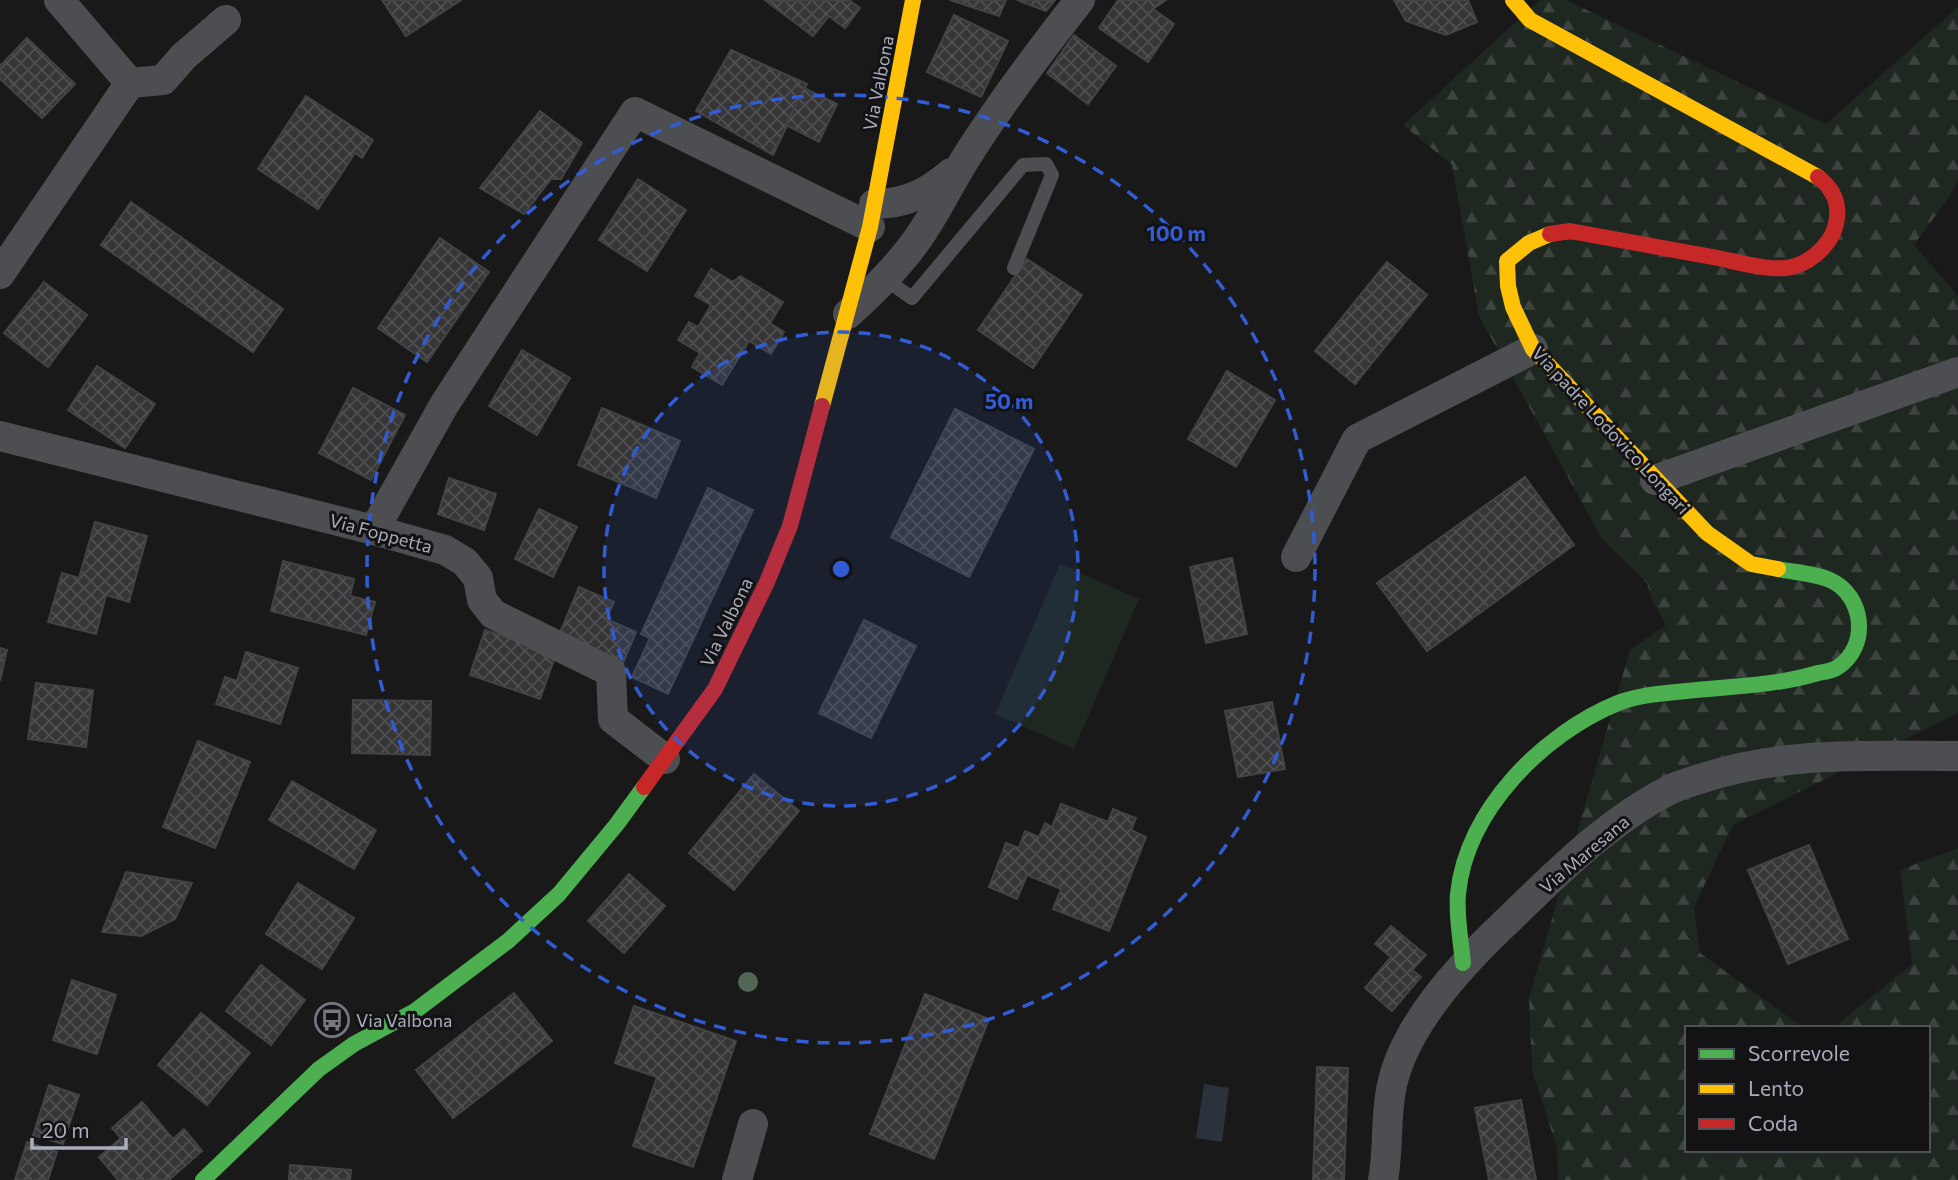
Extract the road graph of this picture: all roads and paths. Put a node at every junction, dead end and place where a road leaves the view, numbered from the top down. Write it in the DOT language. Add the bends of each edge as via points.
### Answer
graph roads {
  1 [pos="60,0"];
  2 [pos="914,0"];
  3 [pos="1080,0"];
  4 [pos="1513,0"];
  5 [pos="226,20"];
  6 [pos="130,83"];
  7 [pos="964,161"];
  8 [pos="872,215"];
  9 [pos="1013,268"];
  10 [pos="0,274"];
  11 [pos="885,279"];
  12 [pos="848,314"];
  13 [pos="1533,349"];
  14 [pos="1958,372"];
  15 [pos="0,436"];
  16 [pos="1655,480"];
  17 [pos="374,530"];
  18 [pos="1296,557"];
  19 [pos="1958,756"];
  20 [pos="665,759"];
  21 [pos="1463,963"];
  22 [pos="753,1124"];
  23 [pos="203,1180"];
  24 [pos="737,1180"];
  25 [pos="1384,1180"];
  1 -- 6 [label="street"];
  2 -- 8 [label="street, Via Valbona"];
  3 -- 7 [label="street" via="1032,59"];
  4 -- 13 [label="street, Via padre Lodovico Longari" via="1530,20 1812,172 1832,190 1839,218 1830,240 1816,256 1789,268 1570,231 1542,234 1507,261 1513,314"];
  5 -- 6 [label="street" via="163,80"];
  6 -- 10 [label="street"];
  7 -- 8 [label="street" via="917,197 889,204"];
  7 -- 11 [label="street" via="923,231"];
  8 -- 12 [label="street, Via Valbona"];
  8 -- 17 [label="street" via="635,112 444,405"];
  9 -- 11 [label="lane" via="1052,175 1046,164 1023,166 912,298"];
  11 -- 12 [label="street"];
  12 -- 20 [label="street, Via Valbona" via="790,526 767,582 715,689"];
  13 -- 16 [label="street, Via padre Lodovico Longari"];
  13 -- 18 [label="street" via="1357,439"];
  14 -- 16 [label="street"];
  15 -- 17 [label="street, Via Foppetta"];
  16 -- 21 [label="street, Via padre Lodovico Longari" via="1707,533 1751,564 1832,580 1852,599 1861,629 1854,652 1837,668 1815,676 1621,702 1576,723 1510,781 1483,820 1465,860 1458,895"];
  17 -- 20 [label="street, Via Foppetta" via="445,550 465,562 478,578 482,600 493,614 611,672 613,719"];
  19 -- 21 [label="street, Via Maresana" via="1806,756 1739,766 1672,788 1616,822"];
  20 -- 23 [label="street, Via Valbona" via="559,894 508,941 415,1011 319,1069"];
  21 -- 25 [label="street, Via Maresana" via="1425,1014 1401,1058 1392,1086"];
  22 -- 24 [label="street"];
}
